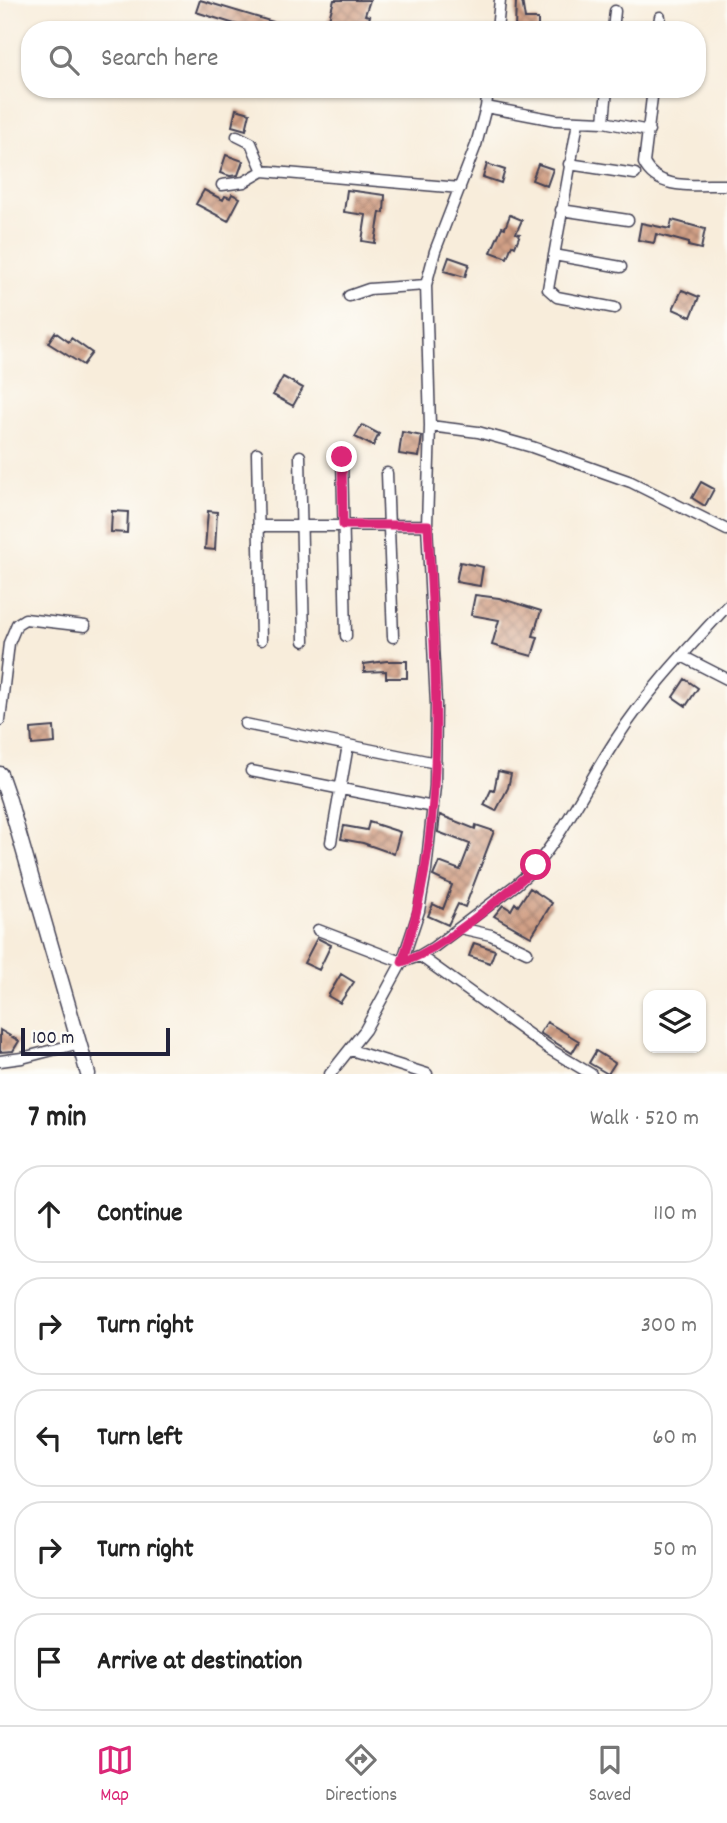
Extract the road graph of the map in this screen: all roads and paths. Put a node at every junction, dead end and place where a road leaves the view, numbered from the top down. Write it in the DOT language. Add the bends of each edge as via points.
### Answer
graph roads {
  1 [pos="500,0"];
  2 [pos="615,11"];
  3 [pos="660,17"];
  4 [pos="499,21"];
  5 [pos="614,21"];
  6 [pos="659,21"];
  7 [pos="487,98"];
  8 [pos="606,98"];
  9 [pos="652,98"];
  10 [pos="486,107"];
  11 [pos="578,122"];
  12 [pos="604,122"];
  13 [pos="649,131"];
  14 [pos="237,136"];
  15 [pos="569,164"];
  16 [pos="263,171"];
  17 [pos="635,174"];
  18 [pos="222,185"];
  19 [pos="727,185"];
  20 [pos="460,188"];
  21 [pos="561,210"];
  22 [pos="628,220"];
  23 [pos="554,255"];
  24 [pos="621,267"];
  25 [pos="426,285"];
  26 [pos="349,296"];
  27 [pos="615,308"];
  28 [pos="430,426"];
  29 [pos="257,453"];
  30 [pos="300,456"];
  31 [pos="342,457"];
  32 [pos="387,474"];
  33 [pos="390,524"];
  34 [pos="301,525"];
  35 [pos="343,525"];
  36 [pos="428,525"];
  37 [pos="259,526"];
  38 [pos="727,530"];
  39 [pos="727,606"];
  40 [pos="85,626"];
  41 [pos="346,636"];
  42 [pos="393,637"];
  43 [pos="261,640"];
  44 [pos="304,641"];
  45 [pos="682,656"];
  46 [pos="727,679"];
  47 [pos="0,720"];
  48 [pos="245,724"];
  49 [pos="348,745"];
  50 [pos="436,763"];
  51 [pos="251,771"];
  52 [pos="0,774"];
  53 [pos="341,789"];
  54 [pos="433,807"];
  55 [pos="331,842"];
  56 [pos="460,928"];
  57 [pos="318,930"];
  58 [pos="527,952"];
  59 [pos="420,956"];
  60 [pos="402,962"];
  61 [pos="79,1043"];
  62 [pos="351,1050"];
  63 [pos="4,1061"];
  64 [pos="7,1074"];
  65 [pos="88,1074"];
  66 [pos="330,1074"];
  67 [pos="427,1074"];
  68 [pos="591,1074"];
  1 -- 4 [label="street"];
  2 -- 5 [label="street"];
  3 -- 6 [label="street"];
  7 -- 10 [label="street"];
  8 -- 12 [label="street"];
  9 -- 13 [label="street"];
  10 -- 11 [label="street"];
  10 -- 20 [label="street"];
  11 -- 12 [label="street"];
  11 -- 15 [label="street"];
  12 -- 13 [label="street"];
  13 -- 19 [label="street" via="644,163 653,176 672,183"];
  14 -- 16 [label="street" via="251,144"];
  15 -- 17 [label="street"];
  15 -- 21 [label="street"];
  16 -- 18 [label="street" via="244,182"];
  16 -- 20 [label="street"];
  20 -- 25 [label="street"];
  21 -- 22 [label="street"];
  21 -- 23 [label="street"];
  23 -- 24 [label="street"];
  23 -- 27 [label="street" via="551,294"];
  25 -- 26 [label="street" via="369,289"];
  25 -- 28 [label="street"];
  28 -- 36 [label="street"];
  28 -- 38 [label="street" via="478,432 532,447 631,482"];
  29 -- 37 [label="street"];
  30 -- 34 [label="street"];
  31 -- 35 [label="street"];
  32 -- 33 [label="street"];
  33 -- 35 [label="street"];
  33 -- 36 [label="street"];
  33 -- 42 [label="street"];
  34 -- 35 [label="street"];
  34 -- 37 [label="street"];
  34 -- 44 [label="street"];
  35 -- 41 [label="street"];
  36 -- 50 [label="street"];
  37 -- 43 [label="street"];
  39 -- 45 [label="street"];
  40 -- 47 [label="street" via="25,619 17,624 7,655"];
  45 -- 46 [label="street"];
  45 -- 56 [label="street" via="618,736 536,865"];
  48 -- 49 [label="street"];
  49 -- 50 [label="street"];
  49 -- 53 [label="street"];
  50 -- 54 [label="street"];
  51 -- 53 [label="street"];
  52 -- 61 [label="street"];
  53 -- 54 [label="street"];
  53 -- 55 [label="street"];
  54 -- 60 [label="street" via="419,911"];
  56 -- 58 [label="street"];
  56 -- 59 [label="street"];
  57 -- 60 [label="street"];
  59 -- 60 [label="street"];
  59 -- 68 [label="street"];
  60 -- 62 [label="street"];
  61 -- 63 [label="street"];
  61 -- 65 [label="street"];
  62 -- 66 [label="street"];
  62 -- 67 [label="street"];
  63 -- 64 [label="street"];
}
